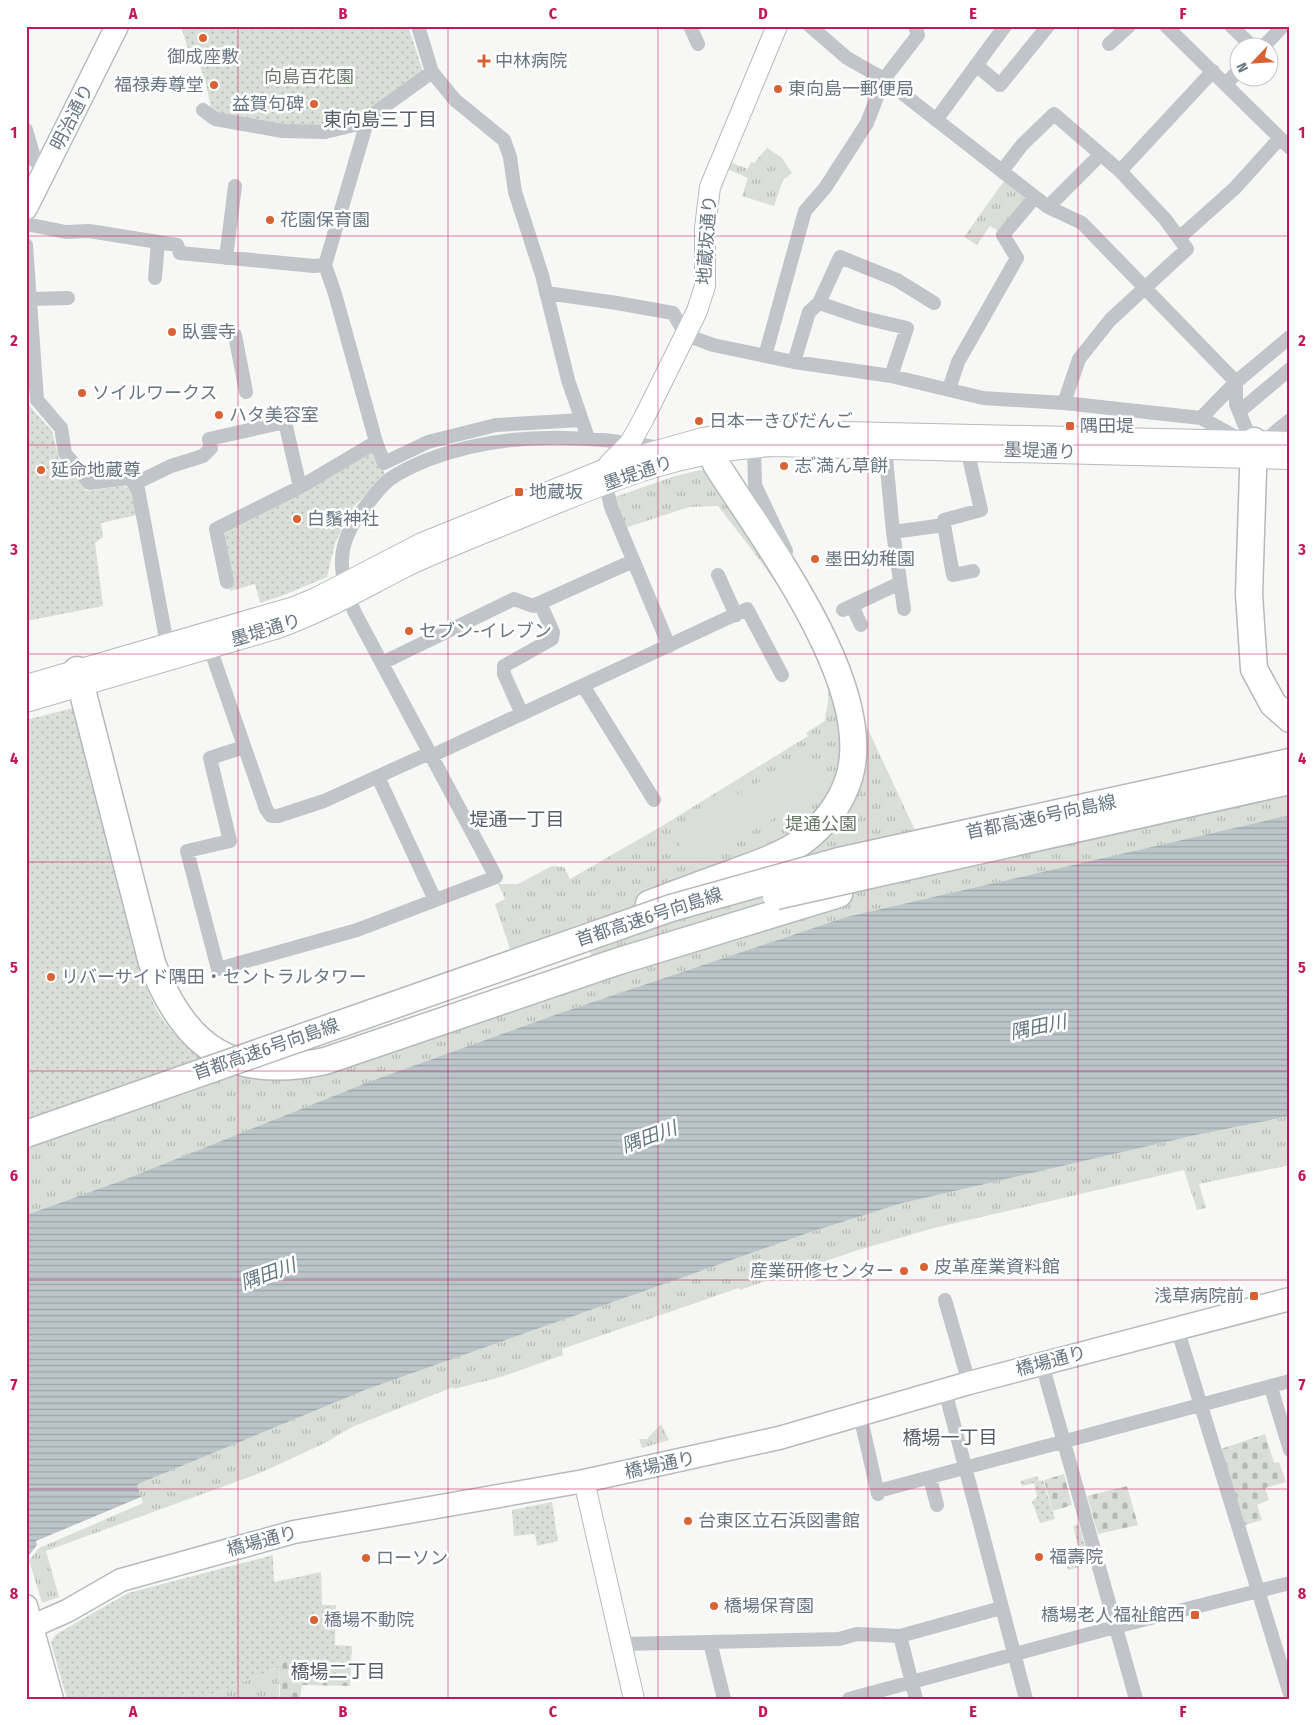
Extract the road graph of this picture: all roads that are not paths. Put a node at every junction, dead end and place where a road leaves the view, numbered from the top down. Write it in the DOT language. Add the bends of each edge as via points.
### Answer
graph roads {
  1 [pos="102,26"];
  2 [pos="117,26"];
  3 [pos="418,26"];
  4 [pos="690,26"];
  5 [pos="778,26"];
  6 [pos="810,26"];
  7 [pos="915,26"];
  8 [pos="1005,26"];
  9 [pos="1048,26"];
  10 [pos="1129,26"];
  11 [pos="1166,26"];
  12 [pos="1231,26"];
  13 [pos="1283,26"];
  14 [pos="1244,38"];
  15 [pos="1272,38"];
  16 [pos="698,44"];
  17 [pos="1110,44"];
  18 [pos="976,65"];
  19 [pos="1213,71"];
  20 [pos="432,72"];
  21 [pos="884,79"];
  22 [pos="1226,84"];
  23 [pos="203,110"];
  24 [pos="936,120"];
  25 [pos="367,122"];
  26 [pos="26,130"];
  27 [pos="1285,143"];
  28 [pos="1100,155"];
  29 [pos="31,169"];
  30 [pos="1002,171"];
  31 [pos="1120,171"];
  32 [pos="235,186"];
  33 [pos="1035,197"];
  34 [pos="1048,207"];
  35 [pos="26,208"];
  36 [pos="26,224"];
  37 [pos="1179,238"];
  38 [pos="158,242"];
  39 [pos="26,245"];
  40 [pos="226,258"];
  41 [pos="324,265"];
  42 [pos="155,278"];
  43 [pos="1143,287"];
  44 [pos="546,293"];
  45 [pos="68,298"];
  46 [pos="30,299"];
  47 [pos="819,303"];
  48 [pos="934,303"];
  49 [pos="235,335"];
  50 [pos="686,335"];
  51 [pos="1290,337"];
  52 [pos="765,356"];
  53 [pos="794,362"];
  54 [pos="1290,369"];
  55 [pos="891,376"];
  56 [pos="1236,382"];
  57 [pos="949,389"];
  58 [pos="246,392"];
  59 [pos="1064,403"];
  60 [pos="1240,412"];
  61 [pos="1201,418"];
  62 [pos="581,420"];
  63 [pos="1290,420"];
  64 [pos="588,438"];
  65 [pos="376,442"];
  66 [pos="1290,442"];
  67 [pos="630,443"];
  68 [pos="718,443"];
  69 [pos="754,447"];
  70 [pos="885,447"];
  71 [pos="661,448"];
  72 [pos="967,449"];
  73 [pos="1253,450"];
  74 [pos="1290,459"];
  75 [pos="604,476"];
  76 [pos="134,484"];
  77 [pos="300,487"];
  78 [pos="944,526"];
  79 [pos="892,532"];
  80 [pos="786,551"];
  81 [pos="633,561"];
  82 [pos="973,571"];
  83 [pos="718,575"];
  84 [pos="226,582"];
  85 [pos="900,583"];
  86 [pos="346,590"];
  87 [pos="540,603"];
  88 [pos="904,609"];
  89 [pos="736,615"];
  90 [pos="861,625"];
  91 [pos="167,644"];
  92 [pos="669,646"];
  93 [pos="210,648"];
  94 [pos="382,663"];
  95 [pos="782,675"];
  96 [pos="26,684"];
  97 [pos="584,687"];
  98 [pos="82,688"];
  99 [pos="26,702"];
  100 [pos="522,714"];
  101 [pos="1290,719"];
  102 [pos="244,747"];
  103 [pos="431,756"];
  104 [pos="1290,762"];
  105 [pos="378,776"];
  106 [pos="1282,783"];
  107 [pos="654,800"];
  108 [pos="1029,838"];
  109 [pos="435,900"];
  110 [pos="536,955"];
  111 [pos="26,1134"];
  112 [pos="26,1152"];
  113 [pos="1290,1299"];
  114 [pos="945,1300"];
  115 [pos="1177,1328"];
  116 [pos="1042,1364"];
  117 [pos="1290,1382"];
  118 [pos="963,1385"];
  119 [pos="1268,1388"];
  120 [pos="1200,1407"];
  121 [pos="860,1415"];
  122 [pos="1064,1442"];
  123 [pos="1290,1450"];
  124 [pos="965,1468"];
  125 [pos="930,1478"];
  126 [pos="584,1481"];
  127 [pos="937,1505"];
  128 [pos="1290,1583"];
  129 [pos="1257,1591"];
  130 [pos="26,1606"];
  131 [pos="1002,1608"];
  132 [pos="1115,1626"];
  133 [pos="29,1628"];
  134 [pos="900,1636"];
  135 [pos="710,1642"];
  136 [pos="621,1644"];
  137 [pos="1014,1654"];
  138 [pos="26,1666"];
  139 [pos="912,1682"];
  140 [pos="1290,1694"];
  141 [pos="35,1699"];
  142 [pos="52,1699"];
  143 [pos="634,1699"];
  144 [pos="724,1699"];
  145 [pos="849,1699"];
  146 [pos="916,1699"];
  147 [pos="1026,1699"];
  148 [pos="1136,1699"];
  1 -- 29 [label="main road, 明治通り"];
  2 -- 35 [label="main road, 明治通り"];
  3 -- 20 [label="street"];
  4 -- 16 [label="street"];
  5 -- 50 [label="main road, 地蔵坂通り" via="710,187 705,228 705,286"];
  6 -- 21 [label="street" via="847,58"];
  7 -- 21 [label="street" via="918,35"];
  8 -- 18 [label="street"];
  9 -- 18 [label="street" via="1000,85"];
  10 -- 17 [label="street"];
  11 -- 19 [label="street"];
  12 -- 14 [label="street"];
  13 -- 15 [label="street"];
  18 -- 24 [label="street"];
  19 -- 22 [label="street"];
  19 -- 31 [label="street"];
  20 -- 25 [label="street"];
  20 -- 44 [label="street" via="456,100 504,140 515,192"];
  21 -- 24 [label="street"];
  21 -- 52 [label="street" via="867,123 825,188 805,211"];
  22 -- 27 [label="street"];
  23 -- 25 [label="street" via="215,119 282,131 325,132"];
  24 -- 30 [label="street"];
  25 -- 41 [label="street"];
  26 -- 29 [label="street"];
  27 -- 37 [label="street"];
  28 -- 30 [label="street" via="1054,114 1022,145"];
  28 -- 31 [label="street"];
  28 -- 34 [label="street"];
  30 -- 33 [label="street"];
  31 -- 37 [label="street"];
  32 -- 40 [label="street"];
  33 -- 34 [label="street"];
  33 -- 57 [label="street" via="1003,235 1017,258 958,362"];
  34 -- 43 [label="street" via="1082,223"];
  36 -- 38 [label="street" via="66,232 89,231"];
  37 -- 43 [label="street" via="1187,249"];
  38 -- 40 [label="street" via="177,245 180,253"];
  38 -- 42 [label="street"];
  39 -- 46 [label="street"];
  40 -- 41 [label="street"];
  41 -- 65 [label="street"];
  43 -- 56 [label="street"];
  43 -- 59 [label="street" via="1078,358"];
  44 -- 50 [label="street" via="673,313"];
  44 -- 62 [label="street"];
  45 -- 46 [label="street"];
  46 -- 76 [label="street" via="37,400 60,428 65,453 89,483 129,478"];
  47 -- 48 [label="street" via="840,257 898,280"];
  47 -- 53 [label="street" via="809,312"];
  47 -- 55 [label="street" via="907,328"];
  49 -- 58 [label="street"];
  50 -- 52 [label="street" via="713,345"];
  50 -- 67 [label="main road, 地蔵坂通り"];
  51 -- 56 [label="street"];
  52 -- 53 [label="street"];
  53 -- 55 [label="street"];
  54 -- 60 [label="street"];
  55 -- 57 [label="street"];
  56 -- 60 [label="street" via="1236,404"];
  56 -- 61 [label="street"];
  57 -- 59 [label="street" via="983,398"];
  59 -- 61 [label="street"];
  60 -- 73 [label="street"];
  61 -- 73 [label="street"];
  62 -- 64 [label="street"];
  62 -- 65 [label="street" via="496,425 428,442 384,463"];
  63 -- 73 [label="street"];
  64 -- 67 [label="street"];
  64 -- 86 [label="street" via="503,440 472,446 417,464 391,479 359,514 342,552 340,563"];
  65 -- 77 [label="street"];
  66 -- 73 [label="main road, 墨堤通り"];
  67 -- 71 [label="street"];
  67 -- 75 [label="main road, 地蔵坂通り"];
  68 -- 69 [label="main road, 墨堤通り"];
  68 -- 71 [label="main road, 墨堤通り"];
  68 -- 73 [label="main road, 墨堤通り" via="799,431"];
  68 -- 75 [label="main road, 墨堤通り" via="665,463"];
  68 -- 110 [label="highway, bridge" via="723,476 819,629 850,715 853,756 850,777 832,812 818,828 784,852 648,904"];
  69 -- 70 [label="main road, 墨堤通り"];
  69 -- 80 [label="street" via="755,485"];
  70 -- 72 [label="main road, 墨堤通り"];
  70 -- 79 [label="street"];
  71 -- 75 [label="main road, 墨堤通り"];
  72 -- 73 [label="main road, 墨堤通り"];
  72 -- 78 [label="street" via="981,510 944,520"];
  73 -- 74 [label="main road, 墨堤通り"];
  73 -- 101 [label="highway" via="1249,594 1254,669 1273,704"];
  75 -- 81 [label="street" via="611,507"];
  75 -- 86 [label="main road, 墨堤通り" via="422,543"];
  76 -- 77 [label="street" via="171,466 203,456 211,448 210,439 285,422"];
  76 -- 91 [label="street" via="138,489"];
  77 -- 84 [label="street" via="216,529"];
  78 -- 79 [label="street"];
  78 -- 82 [label="street" via="953,575"];
  79 -- 85 [label="street"];
  81 -- 87 [label="street"];
  81 -- 92 [label="street"];
  83 -- 89 [label="street"];
  85 -- 88 [label="street"];
  85 -- 90 [label="street" via="847,608"];
  86 -- 91 [label="main road, 墨堤通り"];
  86 -- 93 [label="main road, 墨堤通り" via="312,616"];
  86 -- 94 [label="street"];
  87 -- 94 [label="street" via="533,606 514,599"];
  87 -- 100 [label="street" via="553,632 552,639 504,666 504,674"];
  89 -- 92 [label="street"];
  89 -- 95 [label="street" via="747,610"];
  91 -- 98 [label="main road, 墨堤通り"];
  92 -- 97 [label="street"];
  93 -- 98 [label="main road, 墨堤通り"];
  93 -- 102 [label="street"];
  94 -- 103 [label="street"];
  96 -- 98 [label="main road, 墨堤通り"];
  97 -- 100 [label="street"];
  97 -- 107 [label="street"];
  98 -- 99 [label="main road, 墨堤通り"];
  98 -- 108 [label="highway, bridge" via="152,963 161,987 170,1005 195,1036 212,1049 250,1066 288,1067 325,1060 724,928 810,902 998,854"];
  100 -- 103 [label="street"];
  102 -- 105 [label="street" via="270,816 324,801"];
  102 -- 109 [label="street" via="210,758 230,841 187,851 218,969 335,937"];
  103 -- 105 [label="street" via="423,756"];
  103 -- 109 [label="street" via="496,877"];
  104 -- 110 [label="highway, 首都高速6号向島線, bridge" via="839,861 670,908"];
  105 -- 109 [label="street"];
  106 -- 108 [label="highway, 首都高速6号向島線, bridge"];
  108 -- 112 [label="highway, 首都高速6号向島線, bridge" via="778,895 670,926"];
  110 -- 111 [label="highway, 首都高速6号向島線, bridge"];
  113 -- 115 [label="main road, 橋場通り"];
  114 -- 118 [label="street"];
  115 -- 116 [label="main road, 橋場通り"];
  115 -- 120 [label="street"];
  116 -- 118 [label="main road, 橋場通り"];
  116 -- 122 [label="street"];
  117 -- 119 [label="street"];
  118 -- 121 [label="main road, 橋場通り"];
  118 -- 124 [label="street" via="949,1393 948,1402"];
  119 -- 120 [label="street"];
  119 -- 123 [label="street"];
  120 -- 122 [label="street"];
  120 -- 129 [label="street"];
  121 -- 125 [label="street" via="878,1493"];
  121 -- 126 [label="main road, 橋場通り" via="779,1438"];
  122 -- 124 [label="street"];
  122 -- 132 [label="street"];
  124 -- 125 [label="street"];
  124 -- 131 [label="street"];
  125 -- 127 [label="street"];
  126 -- 133 [label="main road, 橋場通り" via="294,1532 121,1580"];
  126 -- 136 [label="main road"];
  128 -- 129 [label="street"];
  129 -- 132 [label="street"];
  129 -- 140 [label="street"];
  130 -- 133 [label="main road"];
  131 -- 134 [label="street"];
  131 -- 137 [label="street"];
  132 -- 137 [label="street"];
  132 -- 148 [label="street"];
  133 -- 142 [label="main road"];
  134 -- 135 [label="street" via="857,1634 839,1639"];
  134 -- 139 [label="street"];
  135 -- 136 [label="street"];
  135 -- 144 [label="street"];
  136 -- 143 [label="main road"];
  137 -- 139 [label="street"];
  137 -- 147 [label="street"];
  138 -- 141 [label="main road"];
  139 -- 145 [label="street"];
  139 -- 146 [label="street"];
}
